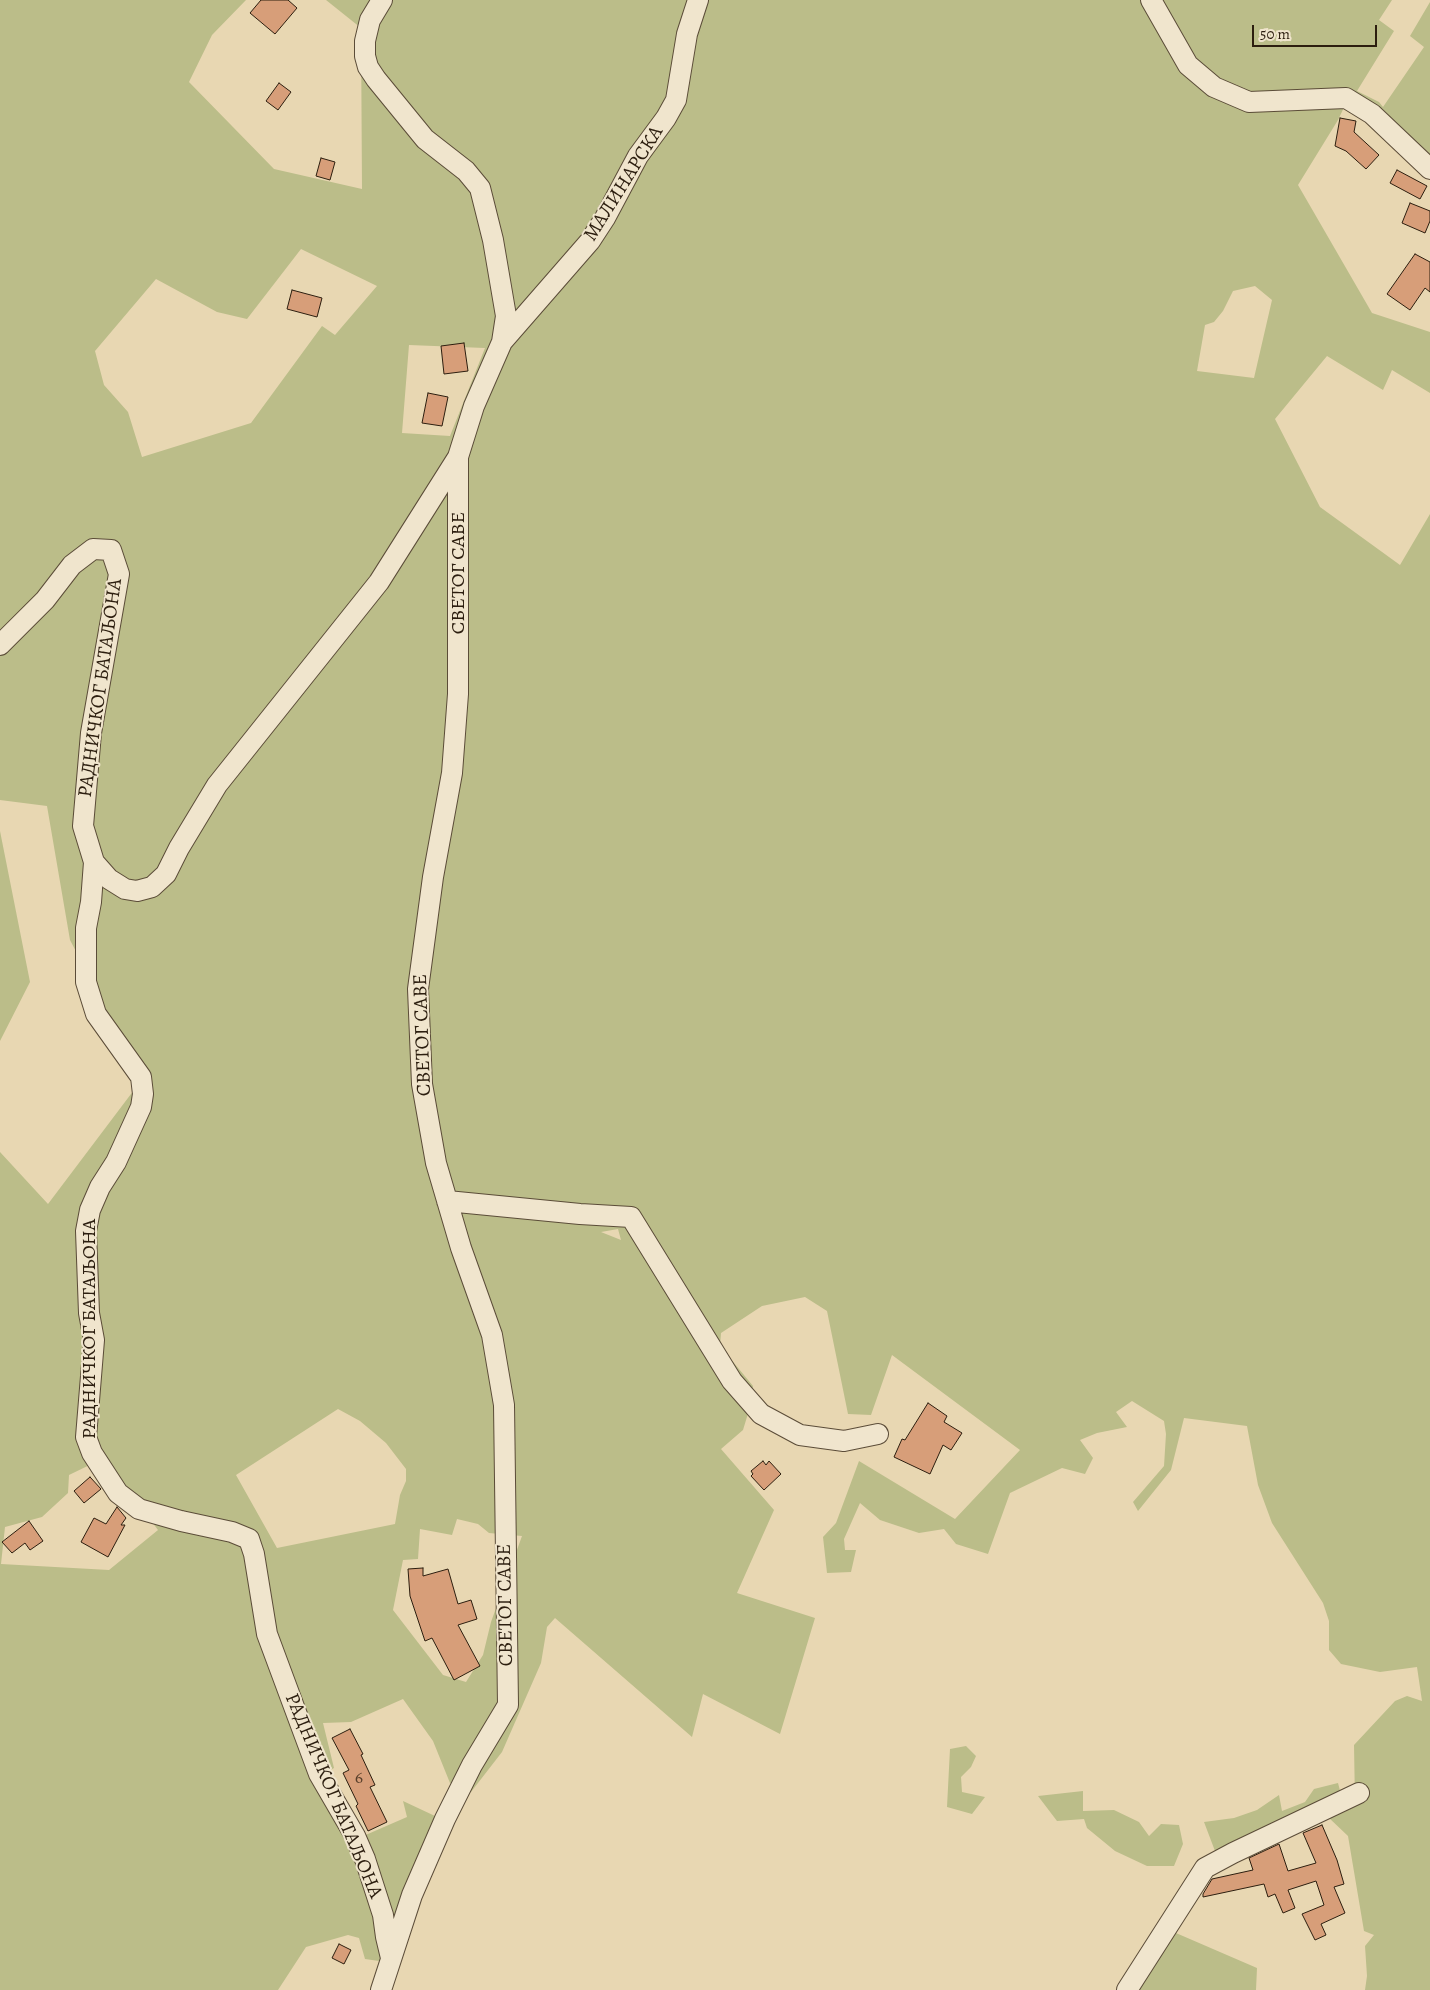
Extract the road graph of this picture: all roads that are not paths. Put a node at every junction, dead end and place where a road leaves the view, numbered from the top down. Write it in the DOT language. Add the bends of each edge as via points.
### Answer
graph roads {
  1 [pos="382,0"];
  2 [pos="698,0"];
  3 [pos="1151,0"];
  4 [pos="1430,168"];
  5 [pos="502,342"];
  6 [pos="458,457"];
  7 [pos="0,645"];
  8 [pos="94,862"];
  9 [pos="447,1201"];
  10 [pos="878,1434"];
  11 [pos="1359,1792"];
  12 [pos="391,1958"];
  13 [pos="381,1990"];
  14 [pos="1127,1990"];
  1 -- 5 [label="street, СВЕТОГ САВЕ" via="370,20 365,41 368,67 425,139 466,171 480,188 506,316"];
  2 -- 5 [label="street, МАЛИНАРСКА" via="687,34 676,100 666,118 638,156 606,218 590,241"];
  3 -- 4 [label="street" via="1188,64 1214,87 1249,102 1346,98 1372,114"];
  5 -- 6 [label="street, СВЕТОГ САВЕ" via="474,406"];
  6 -- 8 [label="street" via="378,582 217,785 166,874 152,888 124,889 109,879"];
  6 -- 9 [label="street, СВЕТОГ САВЕ" via="457,714 452,774 418,989 422,1084 436,1163"];
  7 -- 8 [label="street, РАДНИЧКОГ БАТАЉОНА" via="45,600 72,565 93,548 111,550 119,574 90,733 83,826"];
  8 -- 12 [label="street, РАДНИЧКОГ БАТАЉОНА" via="86,928 86,982 96,1014 141,1077 144,1094 116,1162 90,1210 86,1231 89,1313 94,1340 86,1437 92,1453 118,1493 139,1509 232,1532 249,1540 267,1634 319,1774 365,1859 383,1915"];
  9 -- 10 [label="street" via="631,1217 732,1381 761,1414 800,1435 844,1441"];
  9 -- 12 [label="street, СВЕТОГ САВЕ" via="492,1335 504,1405 508,1705 445,1819 412,1895"];
  11 -- 14 [label="street" via="1205,1868"];
  12 -- 13 [label="street, СВЕТОГ САВЕ"];
}
